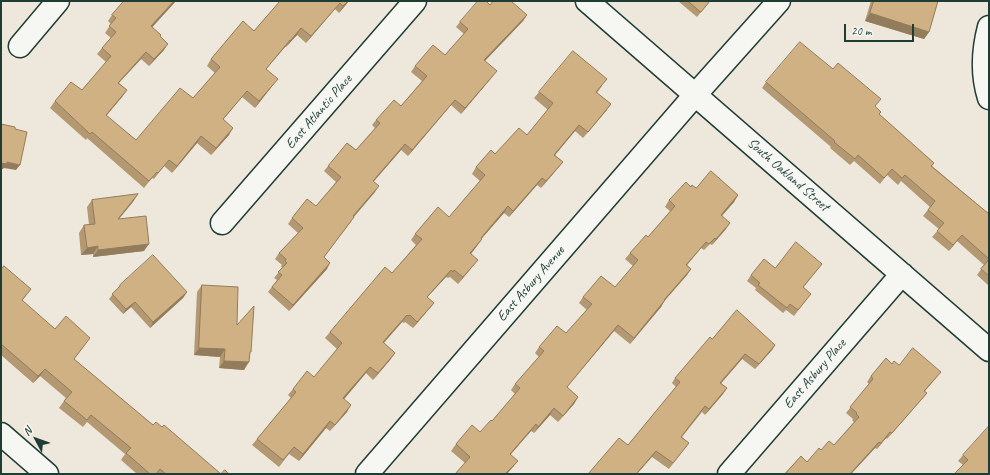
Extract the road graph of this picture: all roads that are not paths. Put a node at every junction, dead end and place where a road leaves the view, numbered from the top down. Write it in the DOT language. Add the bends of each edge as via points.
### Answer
graph roads {
  1 [pos="58,1"];
  2 [pos="415,1"];
  3 [pos="587,1"];
  4 [pos="779,1"];
  5 [pos="989,27"];
  6 [pos="20,46"];
  7 [pos="695,95"];
  8 [pos="989,98"];
  9 [pos="222,223"];
  10 [pos="902,274"];
  11 [pos="989,350"];
  12 [pos="1,434"];
  13 [pos="47,474"];
  14 [pos="367,474"];
  15 [pos="729,474"];
  1 -- 6 [label="street"];
  2 -- 9 [label="street, East Atlantic Place"];
  3 -- 7 [label="street, South Oakland Street"];
  4 -- 7 [label="street, East Asbury Avenue"];
  5 -- 8 [label="street" via="984,69"];
  7 -- 10 [label="street, South Oakland Street"];
  7 -- 14 [label="street, East Asbury Avenue"];
  10 -- 11 [label="street, South Oakland Street"];
  10 -- 15 [label="street, East Asbury Place"];
  12 -- 13 [label="street"];
}
